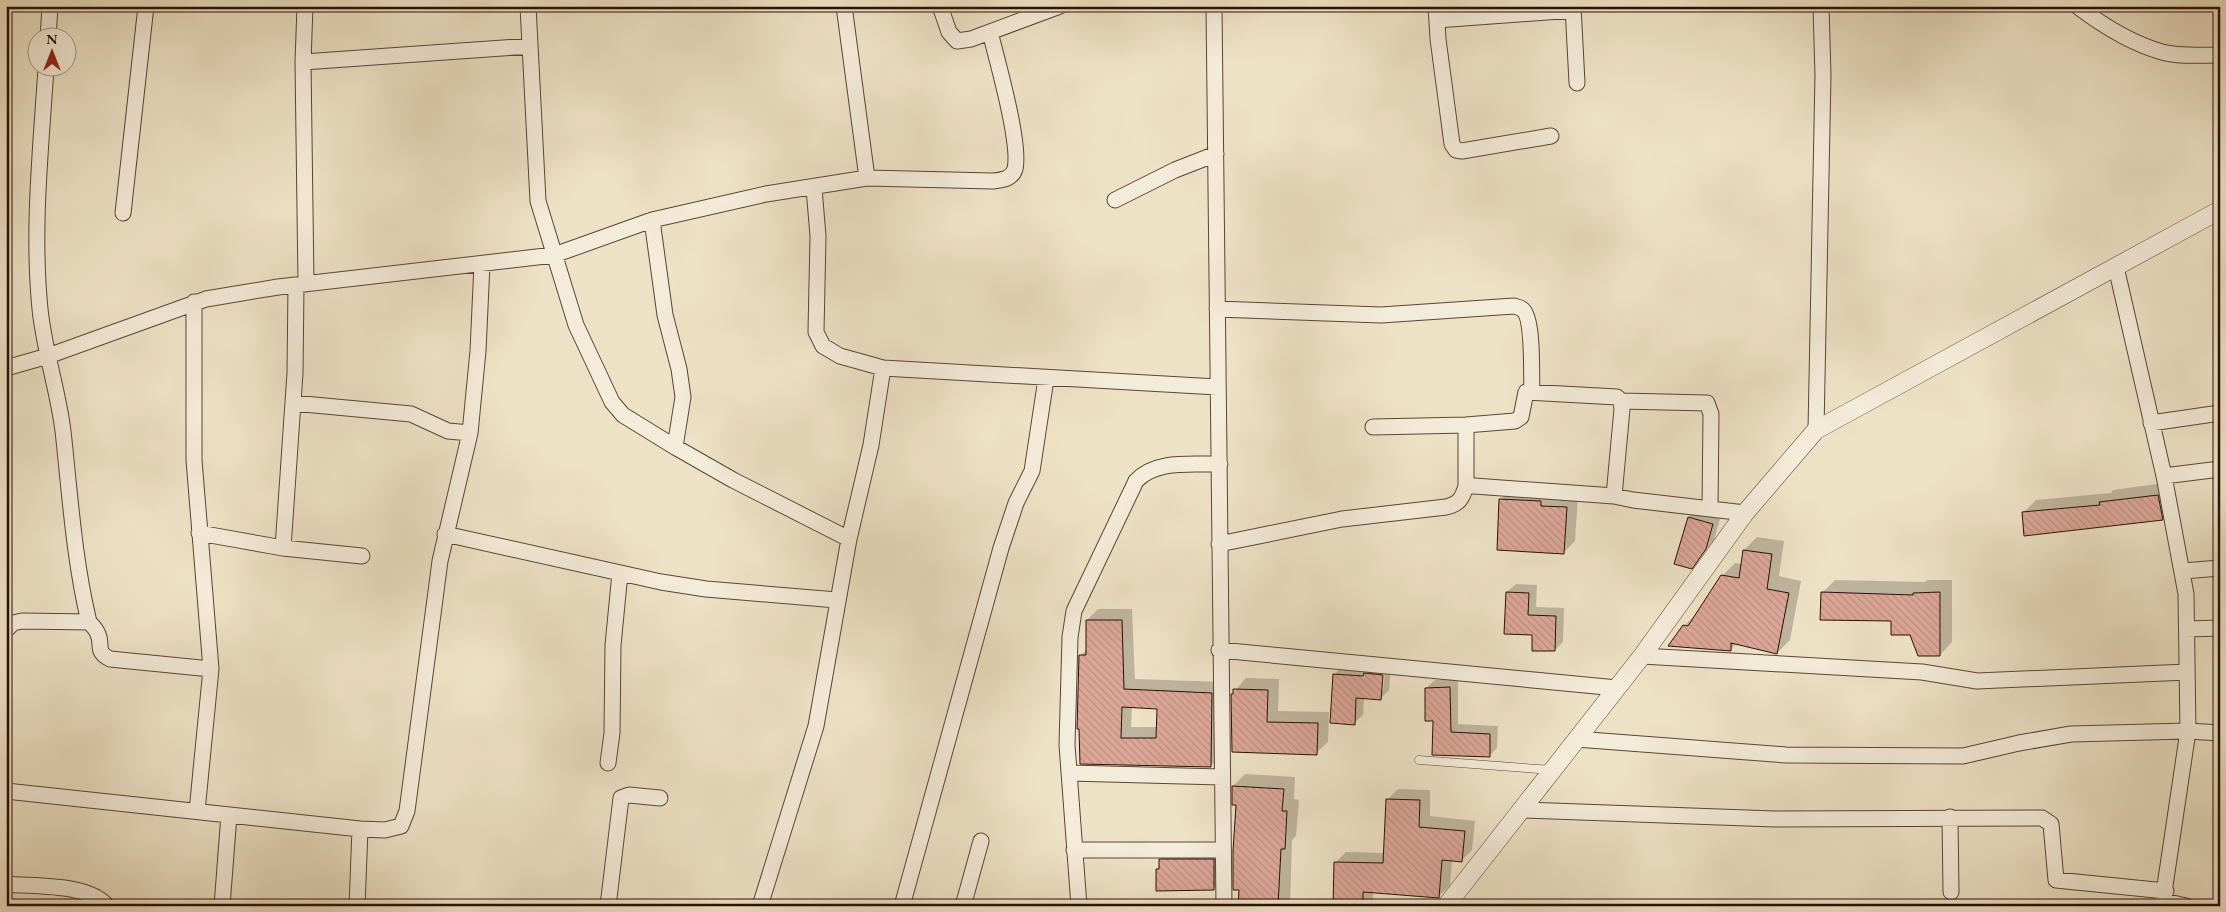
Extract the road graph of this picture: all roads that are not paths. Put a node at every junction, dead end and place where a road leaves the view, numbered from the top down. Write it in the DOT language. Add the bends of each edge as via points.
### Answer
graph roads {
  1 [pos="50,6"];
  2 [pos="146,6"];
  3 [pos="305,6"];
  4 [pos="528,6"];
  5 [pos="844,6"];
  6 [pos="940,6"];
  7 [pos="1060,6"];
  8 [pos="1214,6"];
  9 [pos="1821,6"];
  10 [pos="2077,6"];
  11 [pos="1574,8"];
  12 [pos="1437,13"];
  13 [pos="49,28"];
  14 [pos="990,32"];
  15 [pos="530,46"];
  16 [pos="2220,55"];
  17 [pos="303,62"];
  18 [pos="45,78"];
  19 [pos="1577,83"];
  20 [pos="1551,136"];
  21 [pos="1216,154"];
  22 [pos="867,178"];
  23 [pos="814,188"];
  24 [pos="1115,200"];
  25 [pos="2220,210"];
  26 [pos="123,212"];
  27 [pos="652,220"];
  28 [pos="554,255"];
  29 [pos="482,264"];
  30 [pos="2116,267"];
  31 [pos="301,284"];
  32 [pos="194,302"];
  33 [pos="1217,309"];
  34 [pos="48,356"];
  35 [pos="6,368"];
  36 [pos="883,368"];
  37 [pos="1046,379"];
  38 [pos="1217,387"];
  39 [pos="1532,391"];
  40 [pos="1621,401"];
  41 [pos="292,403"];
  42 [pos="2220,413"];
  43 [pos="2151,423"];
  44 [pos="1466,425"];
  45 [pos="1373,426"];
  46 [pos="1816,430"];
  47 [pos="470,433"];
  48 [pos="675,447"];
  49 [pos="1220,464"];
  50 [pos="2220,469"];
  51 [pos="2164,476"];
  52 [pos="1466,486"];
  53 [pos="1614,496"];
  54 [pos="1710,509"];
  55 [pos="1745,513"];
  56 [pos="199,533"];
  57 [pos="445,534"];
  58 [pos="849,539"];
  59 [pos="1219,544"];
  60 [pos="283,548"];
  61 [pos="362,556"];
  62 [pos="2220,568"];
  63 [pos="2183,571"];
  64 [pos="620,573"];
  65 [pos="838,600"];
  66 [pos="89,622"];
  67 [pos="2187,628"];
  68 [pos="2220,628"];
  69 [pos="6,630"];
  70 [pos="1219,650"];
  71 [pos="1642,656"];
  72 [pos="211,669"];
  73 [pos="2187,672"];
  74 [pos="1617,688"];
  75 [pos="2188,731"];
  76 [pos="2220,733"];
  77 [pos="1576,739"];
  78 [pos="1419,760"];
  79 [pos="608,763"];
  80 [pos="1553,770"];
  81 [pos="1069,773"];
  82 [pos="1221,777"];
  83 [pos="6,791"];
  84 [pos="660,798"];
  85 [pos="1522,810"];
  86 [pos="196,811"];
  87 [pos="229,815"];
  88 [pos="1950,817"];
  89 [pos="360,829"];
  90 [pos="981,841"];
  91 [pos="1074,850"];
  92 [pos="1223,850"];
  93 [pos="6,884"];
  94 [pos="1951,892"];
  95 [pos="2164,899"];
  96 [pos="107,906"];
  97 [pos="222,906"];
  98 [pos="357,906"];
  99 [pos="608,906"];
  100 [pos="760,906"];
  101 [pos="902,906"];
  102 [pos="963,906"];
  103 [pos="1079,906"];
  104 [pos="1224,906"];
  105 [pos="1446,906"];
  106 [pos="2186,906"];
  1 -- 13 [label="street"];
  2 -- 26 [label="street"];
  3 -- 17 [label="street"];
  4 -- 15 [label="street"];
  5 -- 22 [label="street"];
  6 -- 14 [label="street" via="949,32 957,41"];
  7 -- 14 [label="street"];
  8 -- 21 [label="street"];
  9 -- 46 [label="street" via="1823,75"];
  10 -- 16 [label="street" via="2102,25 2162,52"];
  11 -- 12 [label="street"];
  11 -- 19 [label="street"];
  12 -- 20 [label="street" via="1450,133 1456,150"];
  14 -- 22 [label="street" via="1012,133 1015,168 1012,175 1005,180 993,181"];
  15 -- 17 [label="street"];
  15 -- 28 [label="street" via="538,201"];
  17 -- 31 [label="street"];
  18 -- 34 [label="street" via="38,274"];
  21 -- 24 [label="street"];
  21 -- 33 [label="street"];
  22 -- 23 [label="street"];
  23 -- 27 [label="street" via="757,196"];
  23 -- 36 [label="street" via="818,236 816,332 824,346 840,356"];
  25 -- 30 [label="street"];
  27 -- 28 [label="street"];
  27 -- 48 [label="street" via="665,315 680,369 683,397"];
  28 -- 29 [label="street"];
  28 -- 48 [label="street" via="576,325 612,402 623,415"];
  29 -- 31 [label="street"];
  29 -- 47 [label="street"];
  30 -- 43 [label="street"];
  30 -- 46 [label="street"];
  31 -- 32 [label="street"];
  31 -- 41 [label="street"];
  32 -- 34 [label="street"];
  32 -- 56 [label="street" via="194,460"];
  33 -- 38 [label="street"];
  33 -- 39 [label="street" via="1381,315 1514,306 1522,309 1529,327"];
  34 -- 35 [label="street"];
  34 -- 66 [label="street" via="61,420 74,538"];
  36 -- 37 [label="street"];
  36 -- 58 [label="street" via="871,445"];
  37 -- 38 [label="street"];
  37 -- 101 [label="street" via="1032,471 1013,511 1001,548"];
  38 -- 49 [label="street"];
  39 -- 40 [label="street" via="1611,396"];
  39 -- 44 [label="street" via="1524,396 1520,420"];
  40 -- 53 [label="street"];
  40 -- 54 [label="street" via="1707,403 1711,414"];
  41 -- 47 [label="street" via="411,414 448,431"];
  41 -- 60 [label="street"];
  42 -- 43 [label="street"];
  43 -- 51 [label="street"];
  44 -- 45 [label="street"];
  44 -- 52 [label="street"];
  46 -- 55 [label="street"];
  47 -- 57 [label="street"];
  48 -- 58 [label="street"];
  49 -- 59 [label="street"];
  49 -- 81 [label="street" via="1158,466 1145,471 1136,482 1074,611 1070,637"];
  50 -- 51 [label="street"];
  51 -- 63 [label="street"];
  52 -- 53 [label="street"];
  52 -- 59 [label="street" via="1457,505 1342,519"];
  53 -- 54 [label="street"];
  54 -- 55 [label="street"];
  55 -- 71 [label="street"];
  56 -- 60 [label="street"];
  56 -- 72 [label="street"];
  57 -- 64 [label="street"];
  57 -- 89 [label="street" via="407,811 401,826 385,830"];
  58 -- 65 [label="street"];
  59 -- 70 [label="street"];
  60 -- 61 [label="street"];
  62 -- 63 [label="street"];
  63 -- 67 [label="street"];
  64 -- 65 [label="street" via="706,589"];
  64 -- 79 [label="street"];
  65 -- 100 [label="street" via="816,726"];
  66 -- 69 [label="street" via="22,621 13,623"];
  66 -- 72 [label="street" via="97,632 99,649 110,660"];
  67 -- 68 [label="street"];
  67 -- 73 [label="street"];
  70 -- 74 [label="street"];
  70 -- 82 [label="street"];
  71 -- 73 [label="street" via="1922,672 1977,681"];
  71 -- 74 [label="street"];
  72 -- 86 [label="street"];
  73 -- 75 [label="street"];
  74 -- 77 [label="street"];
  75 -- 76 [label="street"];
  75 -- 77 [label="street" via="2071,734 1963,756 1786,755"];
  75 -- 95 [label="street"];
  77 -- 80 [label="street"];
  78 -- 80 [label="lane"];
  80 -- 85 [label="street"];
  81 -- 82 [label="street"];
  81 -- 91 [label="street"];
  82 -- 92 [label="street"];
  83 -- 86 [label="street"];
  84 -- 99 [label="street" via="629,794 621,798"];
  85 -- 88 [label="street" via="1774,818"];
  85 -- 105 [label="street"];
  86 -- 87 [label="street"];
  87 -- 89 [label="street"];
  87 -- 97 [label="street"];
  88 -- 94 [label="street"];
  88 -- 95 [label="street" via="2047,820 2051,824 2056,880"];
  89 -- 98 [label="street"];
  90 -- 102 [label="street"];
  91 -- 92 [label="street"];
  91 -- 103 [label="street"];
  92 -- 104 [label="street"];
  93 -- 96 [label="street" via="83,891"];
  95 -- 106 [label="street"];
}
